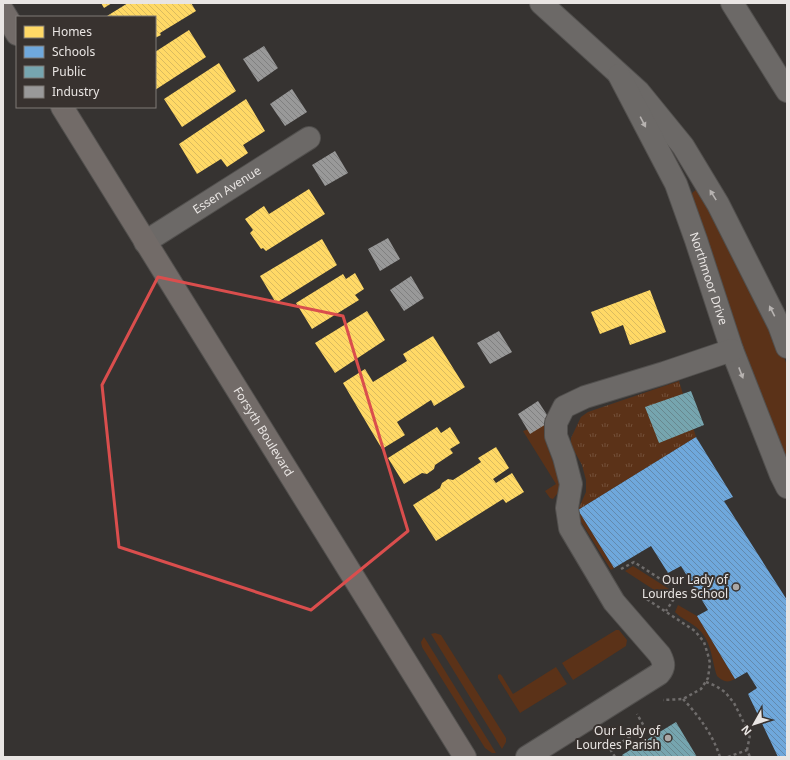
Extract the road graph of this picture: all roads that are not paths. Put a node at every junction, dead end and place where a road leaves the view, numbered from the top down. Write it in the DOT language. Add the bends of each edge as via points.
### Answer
graph roads {
  1 [pos="541,3"];
  2 [pos="732,3"];
  3 [pos="3,11"];
  4 [pos="16,32"];
  5 [pos="619,75"];
  6 [pos="787,91"];
  7 [pos="63,108"];
  8 [pos="309,138"];
  9 [pos="145,242"];
  10 [pos="787,347"];
  11 [pos="732,350"];
  12 [pos="787,487"];
  13 [pos="465,757"];
  14 [pos="527,757"];
  1 -- 5 [label="street, Northmoor Drive"];
  2 -- 6 [label="street"];
  3 -- 4 [label="main road"];
  10 -- 5 [label="street, Northmoor Drive, one-way" via="779,325 718,204 683,146 639,92"];
  5 -- 11 [label="street, Northmoor Drive, one-way" via="676,184"];
  7 -- 9 [label="main road, Forsyth Boulevard"];
  8 -- 9 [label="street, Essen Avenue"];
  9 -- 13 [label="main road, Forsyth Boulevard"];
  11 -- 12 [label="street, Northmoor Drive, one-way"];
  11 -- 14 [label="street" via="564,407 556,423 556,436 571,484 568,508 570,528 614,602 664,663 659,674"];
}
